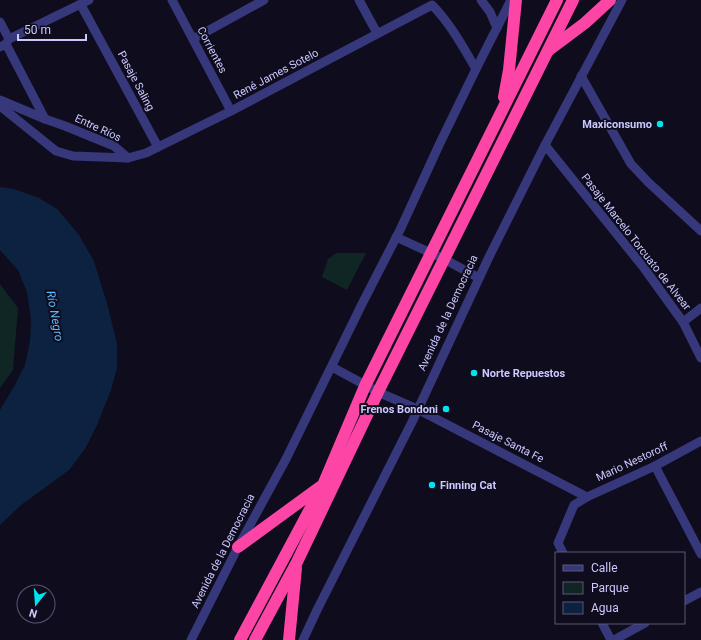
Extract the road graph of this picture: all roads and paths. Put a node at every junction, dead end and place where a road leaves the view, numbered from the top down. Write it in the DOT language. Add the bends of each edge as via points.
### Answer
graph roads {
  1 [pos="172,0"];
  2 [pos="264,0"];
  3 [pos="359,0"];
  4 [pos="482,0"];
  5 [pos="511,0"];
  6 [pos="516,0"];
  7 [pos="557,0"];
  8 [pos="573,0"];
  9 [pos="610,0"];
  10 [pos="622,0"];
  11 [pos="85,2"];
  12 [pos="0,22"];
  13 [pos="497,28"];
  14 [pos="377,33"];
  15 [pos="193,39"];
  16 [pos="5,43"];
  17 [pos="547,52"];
  18 [pos="476,69"];
  19 [pos="581,76"];
  20 [pos="0,100"];
  21 [pos="0,106"];
  22 [pos="231,111"];
  23 [pos="45,119"];
  24 [pos="498,119"];
  25 [pos="544,145"];
  26 [pos="158,148"];
  27 [pos="128,158"];
  28 [pos="701,231"];
  29 [pos="396,237"];
  30 [pos="431,254"];
  31 [pos="444,259"];
  32 [pos="479,278"];
  33 [pos="701,308"];
  34 [pos="683,322"];
  35 [pos="701,358"];
  36 [pos="332,367"];
  37 [pos="365,386"];
  38 [pos="378,392"];
  39 [pos="417,409"];
  40 [pos="701,441"];
  41 [pos="655,466"];
  42 [pos="323,485"];
  43 [pos="587,496"];
  44 [pos="238,547"];
  45 [pos="562,552"];
  46 [pos="701,554"];
  47 [pos="297,562"];
  48 [pos="701,592"];
  49 [pos="685,600"];
  50 [pos="603,624"];
  51 [pos="643,624"];
  52 [pos="192,640"];
  53 [pos="240,640"];
  54 [pos="255,640"];
  55 [pos="289,640"];
  56 [pos="303,640"];
  57 [pos="612,640"];
  1 -- 15 [label="street, Corrientes"];
  2 -- 15 [label="street"];
  3 -- 14 [label="street"];
  4 -- 13 [label="street"];
  5 -- 13 [label="street, Avenida de la Democracia"];
  6 -- 24 [label="highway" via="506,92"];
  7 -- 24 [label="highway"];
  8 -- 17 [label="highway"];
  9 -- 17 [label="highway"];
  10 -- 19 [label="street, Avenida de la Democracia"];
  11 -- 16 [label="street"];
  11 -- 26 [label="street, Pasaje Saling"];
  12 -- 16 [label="street"];
  13 -- 18 [label="street, Avenida de la Democracia"];
  14 -- 18 [label="street, René James Sotelo" via="432,5 439,11"];
  14 -- 22 [label="street, René James Sotelo"];
  15 -- 22 [label="street, Corrientes"];
  16 -- 23 [label="street"];
  17 -- 31 [label="highway"];
  18 -- 29 [label="street, Avenida de la Democracia"];
  19 -- 25 [label="street, Avenida de la Democracia"];
  19 -- 28 [label="street" via="631,164"];
  20 -- 23 [label="street, Entre Ríos"];
  21 -- 27 [label="street, Entre Ríos" via="56,151 73,156"];
  22 -- 26 [label="street, René James Sotelo"];
  23 -- 27 [label="street, Entre Ríos" via="114,146"];
  24 -- 30 [label="highway"];
  25 -- 32 [label="street, Avenida de la Democracia"];
  25 -- 34 [label="street, Pasaje Marcelo Torcuato de Alvear" via="644,268"];
  26 -- 27 [label="street, René James Sotelo"];
  29 -- 30 [label="street"];
  29 -- 36 [label="street, Avenida de la Democracia"];
  30 -- 31 [label="street"];
  30 -- 37 [label="highway"];
  31 -- 32 [label="street"];
  31 -- 38 [label="highway"];
  32 -- 39 [label="street, Avenida de la Democracia"];
  33 -- 34 [label="street"];
  34 -- 35 [label="street, Pasaje Marcelo Torcuato de Alvear"];
  36 -- 37 [label="street, Pasaje Santa Fe"];
  36 -- 44 [label="street, Avenida de la Democracia"];
  37 -- 38 [label="street, Pasaje Santa Fe"];
  37 -- 42 [label="highway"];
  38 -- 39 [label="street, Pasaje Santa Fe"];
  38 -- 47 [label="highway"];
  39 -- 43 [label="street, Pasaje Santa Fe"];
  39 -- 56 [label="street, Avenida de la Democracia"];
  40 -- 41 [label="street, Mario Nestoroff"];
  41 -- 43 [label="street, Mario Nestoroff"];
  41 -- 46 [label="street"];
  42 -- 44 [label="highway"];
  42 -- 53 [label="highway"];
  43 -- 45 [label="street, Mario Nestoroff" via="574,505 558,543"];
  44 -- 52 [label="street, Avenida de la Democracia"];
  47 -- 54 [label="highway"];
  47 -- 55 [label="highway"];
  48 -- 49 [label="street"];
  50 -- 57 [label="street"];
  51 -- 57 [label="street"];
}
